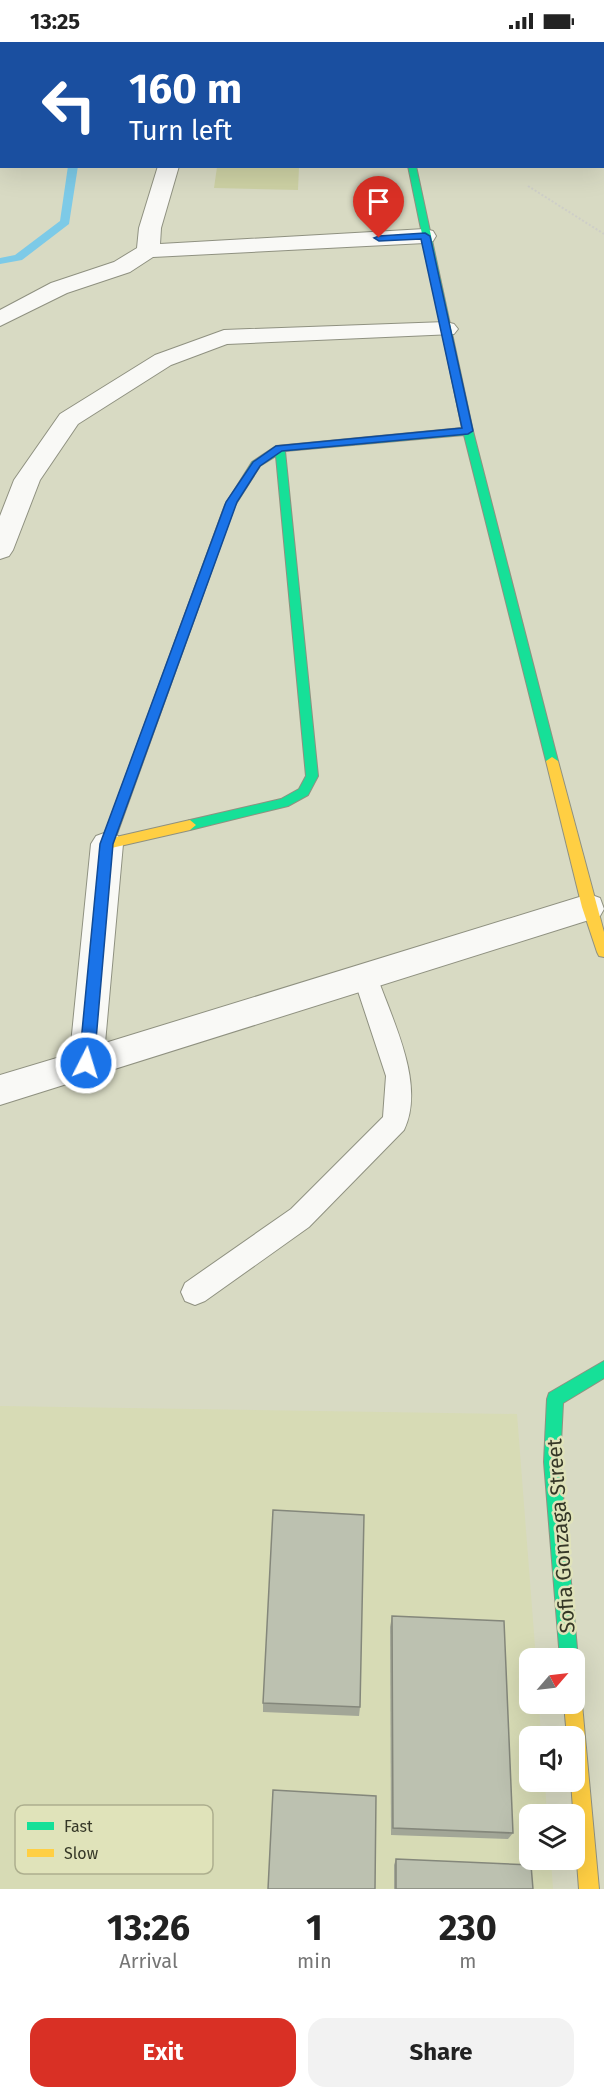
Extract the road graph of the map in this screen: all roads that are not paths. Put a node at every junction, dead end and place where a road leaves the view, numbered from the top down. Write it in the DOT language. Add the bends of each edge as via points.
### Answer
graph roads {
  1 [pos="168,168"];
  2 [pos="412,168"];
  3 [pos="425,236"];
  4 [pos="148,251"];
  5 [pos="0,319"];
  6 [pos="446,329"];
  7 [pos="468,431"];
  8 [pos="280,448"];
  9 [pos="0,550"];
  10 [pos="107,844"];
  11 [pos="589,907"];
  12 [pos="604,952"];
  13 [pos="365,976"];
  14 [pos="86,1063"];
  15 [pos="0,1090"];
  16 [pos="195,1292"];
  17 [pos="604,1369"];
  18 [pos="568,1648"];
  19 [pos="574,1714"];
  20 [pos="589,1889"];
  1 -- 4 [label="street" via="150,228"];
  2 -- 3 [label="street"];
  3 -- 4 [label="street"];
  3 -- 6 [label="street"];
  4 -- 5 [label="street" via="122,267 59,288"];
  6 -- 7 [label="street"];
  6 -- 9 [label="street" via="224,337 163,360 69,418 27,480"];
  7 -- 8 [label="street"];
  7 -- 11 [label="street"];
  8 -- 10 [label="street" via="256,464 231,502"];
  8 -- 10 [label="street" via="312,776 304,792 284,803"];
  10 -- 14 [label="street"];
  11 -- 12 [label="street"];
  11 -- 13 [label="street"];
  13 -- 14 [label="street"];
  13 -- 16 [label="lane" via="399,1076 395,1122 300,1218"];
  14 -- 15 [label="street"];
  17 -- 18 [label="street, Sofia Gonzaga Street" via="555,1399 552,1462"];
  19 -- 20 [label="street"];
}
